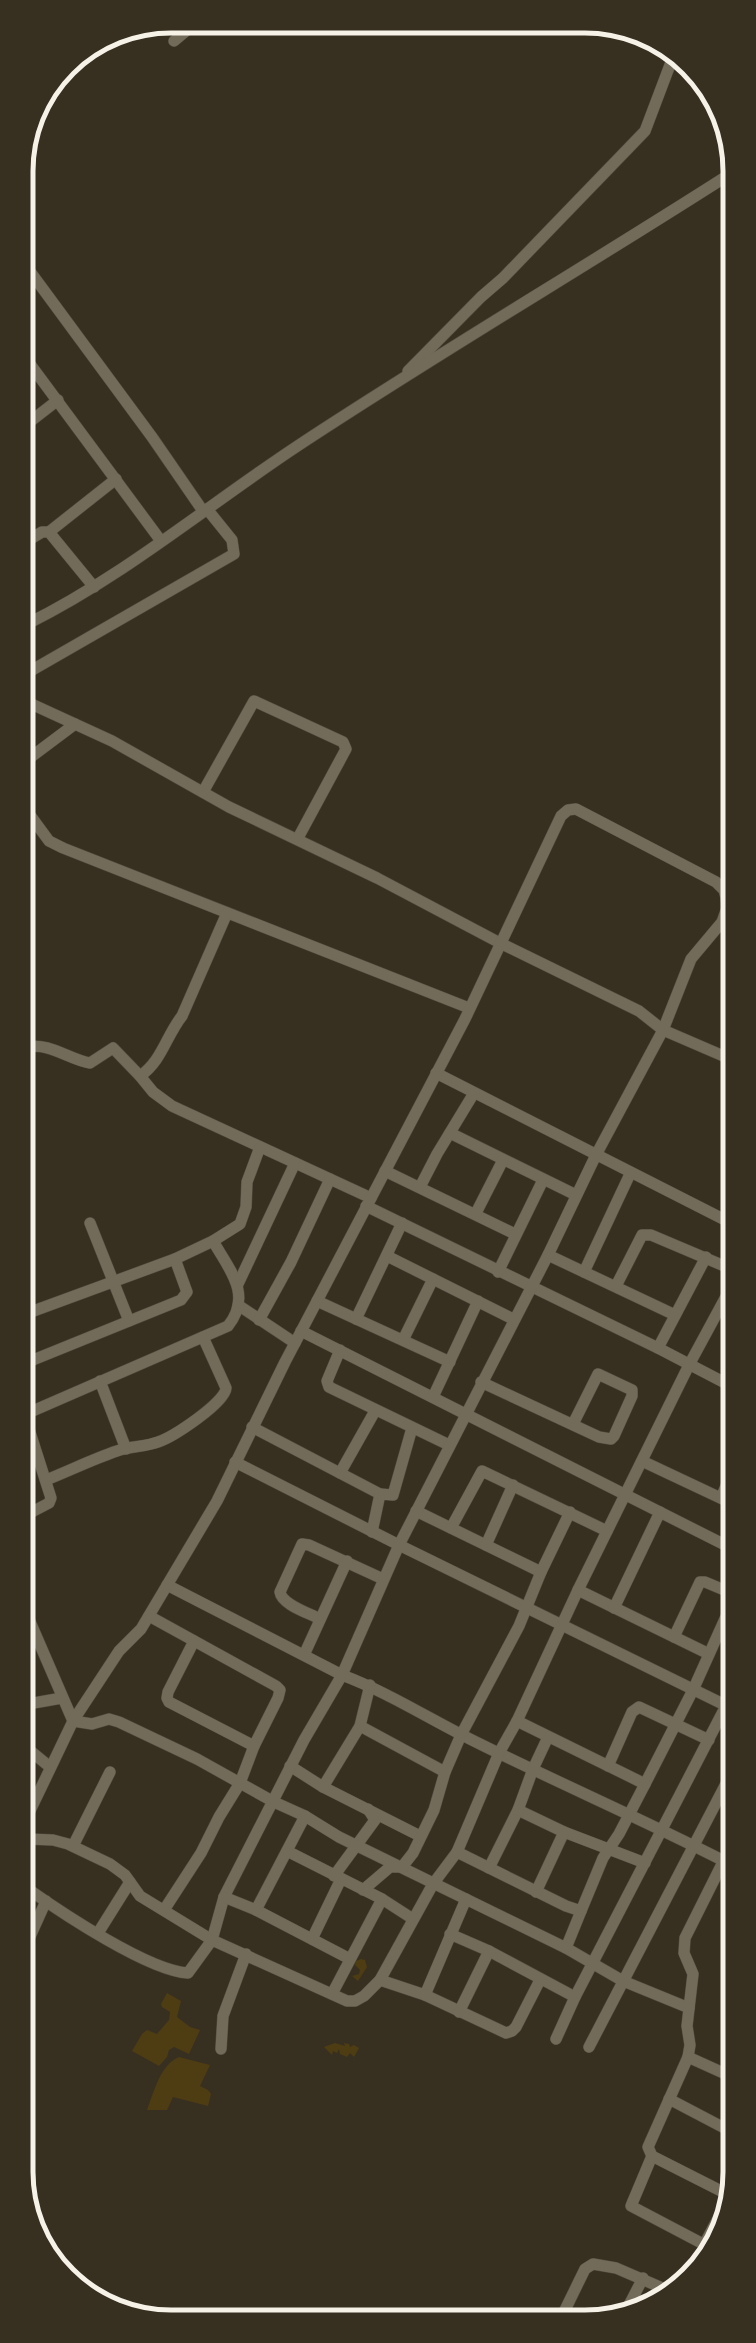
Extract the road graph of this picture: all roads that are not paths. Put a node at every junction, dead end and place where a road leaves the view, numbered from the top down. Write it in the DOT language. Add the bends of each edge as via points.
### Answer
graph roads {
  1 [pos="184,33"];
  2 [pos="174,41"];
  3 [pos="671,63"];
  4 [pos="723,179"];
  5 [pos="33,276"];
  6 [pos="33,370"];
  7 [pos="390,388"];
  8 [pos="58,400"];
  9 [pos="33,419"];
  10 [pos="116,479"];
  11 [pos="205,510"];
  12 [pos="49,532"];
  13 [pos="33,537"];
  14 [pos="161,541"];
  15 [pos="94,587"];
  16 [pos="33,621"];
  17 [pos="33,670"];
  18 [pos="33,705"];
  19 [pos="75,724"];
  20 [pos="33,756"];
  21 [pos="203,792"];
  22 [pos="33,819"];
  23 [pos="298,838"];
  24 [pos="723,889"];
  25 [pos="227,913"];
  26 [pos="723,919"];
  27 [pos="500,943"];
  28 [pos="470,1008"];
  29 [pos="663,1030"];
  30 [pos="33,1046"];
  31 [pos="723,1056"];
  32 [pos="436,1073"];
  33 [pos="140,1076"];
  34 [pos="474,1093"];
  35 [pos="450,1133"];
  36 [pos="260,1147"];
  37 [pos="596,1155"];
  38 [pos="503,1160"];
  39 [pos="295,1163"];
  40 [pos="386,1171"];
  41 [pos="630,1174"];
  42 [pos="330,1179"];
  43 [pos="543,1180"];
  44 [pos="420,1187"];
  45 [pos="576,1195"];
  46 [pos="368,1202"];
  47 [pos="476,1213"];
  48 [pos="723,1220"];
  49 [pos="90,1223"];
  50 [pos="402,1223"];
  51 [pos="515,1234"];
  52 [pos="213,1241"];
  53 [pos="548,1255"];
  54 [pos="387,1256"];
  55 [pos="706,1257"];
  56 [pos="175,1259"];
  57 [pos="723,1265"];
  58 [pos="498,1272"];
  59 [pos="584,1272"];
  60 [pos="433,1279"];
  61 [pos="113,1282"];
  62 [pos="238,1284"];
  63 [pos="530,1286"];
  64 [pos="616,1286"];
  65 [pos="317,1301"];
  66 [pos="478,1301"];
  67 [pos="723,1301"];
  68 [pos="238,1305"];
  69 [pos="33,1311"];
  70 [pos="674,1315"];
  71 [pos="356,1319"];
  72 [pos="513,1319"];
  73 [pos="259,1320"];
  74 [pos="129,1321"];
  75 [pos="301,1331"];
  76 [pos="203,1337"];
  77 [pos="403,1340"];
  78 [pos="295,1343"];
  79 [pos="658,1348"];
  80 [pos="340,1350"];
  81 [pos="33,1360"];
  82 [pos="450,1362"];
  83 [pos="689,1365"];
  84 [pos="100,1381"];
  85 [pos="481,1382"];
  86 [pos="723,1382"];
  87 [pos="433,1397"];
  88 [pos="375,1410"];
  89 [pos="33,1411"];
  90 [pos="465,1413"];
  91 [pos="573,1424"];
  92 [pos="252,1427"];
  93 [pos="412,1428"];
  94 [pos="33,1441"];
  95 [pos="449,1445"];
  96 [pos="126,1449"];
  97 [pos="642,1461"];
  98 [pos="235,1462"];
  99 [pos="340,1473"];
  100 [pos="46,1480"];
  101 [pos="513,1485"];
  102 [pos="380,1494"];
  103 [pos="625,1494"];
  104 [pos="723,1499"];
  105 [pos="33,1511"];
  106 [pos="416,1511"];
  107 [pos="570,1512"];
  108 [pos="660,1512"];
  109 [pos="451,1528"];
  110 [pos="607,1531"];
  111 [pos="372,1532"];
  112 [pos="723,1544"];
  113 [pos="399,1545"];
  114 [pos="486,1545"];
  115 [pos="347,1561"];
  116 [pos="541,1572"];
  117 [pos="383,1579"];
  118 [pos="167,1585"];
  119 [pos="578,1590"];
  120 [pos="723,1590"];
  121 [pos="528,1608"];
  122 [pos="614,1608"];
  123 [pos="149,1616"];
  124 [pos="320,1619"];
  125 [pos="723,1623"];
  126 [pos="561,1625"];
  127 [pos="33,1629"];
  128 [pos="674,1637"];
  129 [pos="194,1641"];
  130 [pos="709,1654"];
  131 [pos="304,1655"];
  132 [pos="342,1675"];
  133 [pos="370,1685"];
  134 [pos="692,1690"];
  135 [pos="62,1698"];
  136 [pos="723,1702"];
  137 [pos="33,1703"];
  138 [pos="723,1713"];
  139 [pos="73,1721"];
  140 [pos="517,1721"];
  141 [pos="675,1724"];
  142 [pos="360,1726"];
  143 [pos="461,1735"];
  144 [pos="548,1736"];
  145 [pos="709,1740"];
  146 [pos="254,1746"];
  147 [pos="33,1753"];
  148 [pos="499,1753"];
  149 [pos="290,1766"];
  150 [pos="608,1766"];
  151 [pos="50,1767"];
  152 [pos="533,1769"];
  153 [pos="110,1772"];
  154 [pos="445,1772"];
  155 [pos="240,1783"];
  156 [pos="645,1784"];
  157 [pos="323,1787"];
  158 [pos="723,1790"];
  159 [pos="274,1802"];
  160 [pos="33,1804"];
  161 [pos="368,1808"];
  162 [pos="518,1810"];
  163 [pos="630,1814"];
  164 [pos="305,1816"];
  165 [pos="662,1829"];
  166 [pos="564,1832"];
  167 [pos="420,1836"];
  168 [pos="33,1839"];
  169 [pos="357,1845"];
  170 [pos="73,1846"];
  171 [pos="694,1846"];
  172 [pos="608,1850"];
  173 [pos="287,1851"];
  174 [pos="456,1852"];
  175 [pos="723,1860"];
  176 [pos="645,1863"];
  177 [pos="723,1863"];
  178 [pos="402,1867"];
  179 [pos="489,1868"];
  180 [pos="338,1878"];
  181 [pos="130,1882"];
  182 [pos="433,1884"];
  183 [pos="363,1890"];
  184 [pos="33,1892"];
  185 [pos="536,1892"];
  186 [pos="224,1897"];
  187 [pos="382,1899"];
  188 [pos="466,1899"];
  189 [pos="46,1901"];
  190 [pos="164,1910"];
  191 [pos="256,1910"];
  192 [pos="581,1911"];
  193 [pos="413,1919"];
  194 [pos="33,1930"];
  195 [pos="98,1933"];
  196 [pos="450,1934"];
  197 [pos="212,1940"];
  198 [pos="312,1940"];
  199 [pos="566,1948"];
  200 [pos="489,1951"];
  201 [pos="246,1954"];
  202 [pos="350,1959"];
  203 [pos="593,1963"];
  204 [pos="380,1980"];
  205 [pos="540,1980"];
  206 [pos="624,1981"];
  207 [pos="332,1994"];
  208 [pos="425,1995"];
  209 [pos="575,1997"];
  210 [pos="689,2008"];
  211 [pos="459,2012"];
  212 [pos="556,2039"];
  213 [pos="589,2047"];
  214 [pos="221,2049"];
  215 [pos="688,2057"];
  216 [pos="723,2073"];
  217 [pos="669,2099"];
  218 [pos="723,2127"];
  219 [pos="652,2156"];
  220 [pos="721,2191"];
  221 [pos="703,2244"];
  222 [pos="643,2278"];
  223 [pos="661,2287"];
  224 [pos="630,2302"];
  225 [pos="564,2310"];
  1 -- 2 [label="street"];
  3 -- 7 [label="street" via="646,131 503,278"];
  4 -- 7 [label="street"];
  5 -- 11 [label="street"];
  6 -- 8 [label="street"];
  7 -- 11 [label="street" via="299,445"];
  8 -- 9 [label="street"];
  8 -- 10 [label="street"];
  10 -- 12 [label="street"];
  10 -- 14 [label="street"];
  11 -- 14 [label="street"];
  11 -- 17 [label="street" via="232,540 234,554"];
  12 -- 13 [label="street" via="42,532"];
  12 -- 15 [label="street"];
  14 -- 15 [label="street"];
  15 -- 16 [label="street"];
  18 -- 19 [label="street"];
  19 -- 20 [label="street"];
  19 -- 21 [label="street" via="112,741"];
  21 -- 23 [label="street"];
  21 -- 23 [label="street" via="256,700 343,742 346,749"];
  22 -- 25 [label="street" via="49,841 56,845"];
  23 -- 27 [label="street"];
  24 -- 27 [label="street" via="716,882 576,808 561,816"];
  25 -- 28 [label="street"];
  25 -- 33 [label="street" via="182,1016 172,1030 163,1051 149,1070"];
  26 -- 29 [label="street" via="691,959"];
  27 -- 28 [label="street"];
  27 -- 29 [label="street" via="639,1011"];
  28 -- 32 [label="street"];
  29 -- 31 [label="street"];
  29 -- 37 [label="street"];
  30 -- 33 [label="street" via="60,1051 90,1063 113,1048"];
  32 -- 34 [label="street"];
  32 -- 40 [label="street"];
  33 -- 36 [label="street" via="163,1101"];
  34 -- 35 [label="street"];
  34 -- 37 [label="street"];
  35 -- 38 [label="street"];
  35 -- 44 [label="street"];
  36 -- 39 [label="street"];
  36 -- 52 [label="street" via="247,1182 243,1218 236,1228"];
  37 -- 41 [label="street"];
  37 -- 45 [label="street"];
  38 -- 43 [label="street"];
  38 -- 47 [label="street"];
  39 -- 42 [label="street"];
  39 -- 62 [label="street"];
  40 -- 44 [label="street"];
  40 -- 46 [label="street"];
  41 -- 48 [label="street"];
  41 -- 59 [label="street"];
  42 -- 46 [label="street"];
  42 -- 73 [label="street" via="291,1262"];
  43 -- 45 [label="street"];
  43 -- 51 [label="street"];
  44 -- 47 [label="street"];
  45 -- 53 [label="street"];
  46 -- 50 [label="street"];
  46 -- 65 [label="street"];
  47 -- 51 [label="street"];
  49 -- 61 [label="street"];
  50 -- 54 [label="street"];
  50 -- 58 [label="street"];
  51 -- 58 [label="street"];
  52 -- 56 [label="street"];
  52 -- 62 [label="street"];
  53 -- 59 [label="street"];
  53 -- 63 [label="street"];
  54 -- 60 [label="street"];
  54 -- 71 [label="street"];
  55 -- 57 [label="street"];
  55 -- 64 [label="street" via="651,1235 642,1234"];
  55 -- 70 [label="street"];
  56 -- 61 [label="street"];
  56 -- 74 [label="street" via="186,1286 185,1296 181,1300"];
  58 -- 63 [label="street"];
  59 -- 64 [label="street"];
  60 -- 66 [label="street"];
  60 -- 77 [label="street"];
  61 -- 69 [label="street"];
  61 -- 74 [label="street"];
  62 -- 68 [label="street"];
  63 -- 72 [label="street"];
  63 -- 79 [label="street"];
  64 -- 70 [label="street"];
  65 -- 71 [label="street"];
  65 -- 75 [label="street"];
  66 -- 72 [label="street"];
  66 -- 82 [label="street"];
  67 -- 83 [label="street"];
  68 -- 73 [label="street"];
  68 -- 76 [label="street" via="228,1326"];
  70 -- 79 [label="street"];
  71 -- 77 [label="street"];
  72 -- 85 [label="street"];
  73 -- 78 [label="street"];
  74 -- 81 [label="street"];
  75 -- 78 [label="street"];
  75 -- 80 [label="street"];
  76 -- 84 [label="street"];
  76 -- 96 [label="street" via="224,1380 226,1388 223,1396 190,1424 170,1436 158,1442"];
  77 -- 82 [label="street"];
  78 -- 92 [label="street"];
  79 -- 83 [label="street"];
  80 -- 87 [label="street"];
  80 -- 88 [label="street" via="327,1386"];
  82 -- 87 [label="street"];
  83 -- 86 [label="street"];
  83 -- 97 [label="street"];
  84 -- 89 [label="street"];
  84 -- 96 [label="street"];
  85 -- 90 [label="street"];
  85 -- 91 [label="street"];
  87 -- 90 [label="street"];
  88 -- 93 [label="street"];
  88 -- 99 [label="street"];
  90 -- 95 [label="street"];
  90 -- 103 [label="street"];
  91 -- 91 [label="street" via="606,1440 611,1439 632,1396 632,1390 598,1374"];
  92 -- 98 [label="street"];
  92 -- 99 [label="street"];
  93 -- 95 [label="street"];
  93 -- 102 [label="street" via="393,1495"];
  94 -- 100 [label="street"];
  95 -- 106 [label="street"];
  96 -- 100 [label="street" via="117,1450"];
  97 -- 103 [label="street"];
  97 -- 104 [label="street"];
  98 -- 111 [label="street"];
  98 -- 118 [label="street" via="217,1501"];
  99 -- 102 [label="street"];
  100 -- 105 [label="street" via="52,1498 49,1503"];
  101 -- 107 [label="street"];
  101 -- 109 [label="street" via="480,1471"];
  101 -- 114 [label="street"];
  102 -- 111 [label="street"];
  103 -- 108 [label="street"];
  103 -- 110 [label="street"];
  106 -- 109 [label="street"];
  106 -- 113 [label="street"];
  107 -- 110 [label="street"];
  107 -- 116 [label="street"];
  108 -- 112 [label="street"];
  108 -- 122 [label="street"];
  109 -- 114 [label="street"];
  110 -- 119 [label="street"];
  111 -- 113 [label="street"];
  113 -- 117 [label="street"];
  113 -- 121 [label="street"];
  114 -- 116 [label="street"];
  115 -- 117 [label="street"];
  115 -- 124 [label="street"];
  115 -- 124 [label="street" via="305,1543 300,1546 280,1592 281,1596 287,1602"];
  116 -- 121 [label="street"];
  117 -- 132 [label="street"];
  118 -- 123 [label="street"];
  118 -- 131 [label="street"];
  119 -- 122 [label="street"];
  119 -- 126 [label="street"];
  120 -- 128 [label="street" via="700,1582"];
  121 -- 126 [label="street"];
  121 -- 143 [label="street"];
  122 -- 128 [label="street"];
  123 -- 129 [label="street"];
  123 -- 139 [label="street" via="141,1629 119,1651"];
  124 -- 131 [label="street"];
  125 -- 130 [label="street"];
  126 -- 134 [label="street"];
  126 -- 140 [label="street"];
  127 -- 135 [label="street"];
  128 -- 130 [label="street"];
  129 -- 146 [label="street" via="279,1687 278,1698"];
  129 -- 146 [label="street" via="168,1692 169,1702"];
  130 -- 134 [label="street"];
  131 -- 132 [label="street"];
  132 -- 133 [label="street"];
  132 -- 149 [label="street"];
  133 -- 142 [label="street"];
  133 -- 143 [label="street"];
  134 -- 136 [label="street"];
  134 -- 141 [label="street"];
  135 -- 137 [label="street"];
  135 -- 139 [label="street"];
  138 -- 145 [label="street"];
  139 -- 151 [label="street"];
  139 -- 155 [label="street" via="92,1724 106,1719 113,1720 197,1759"];
  140 -- 144 [label="street"];
  140 -- 148 [label="street"];
  141 -- 145 [label="street"];
  141 -- 150 [label="street" via="636,1708"];
  141 -- 156 [label="street"];
  142 -- 154 [label="street"];
  142 -- 157 [label="street"];
  143 -- 148 [label="street"];
  143 -- 154 [label="street"];
  144 -- 150 [label="street"];
  144 -- 152 [label="street"];
  145 -- 165 [label="street"];
  146 -- 155 [label="street"];
  147 -- 151 [label="street"];
  148 -- 152 [label="street"];
  148 -- 174 [label="street"];
  149 -- 157 [label="street"];
  149 -- 159 [label="street"];
  150 -- 156 [label="street"];
  151 -- 160 [label="street"];
  152 -- 162 [label="street"];
  152 -- 163 [label="street"];
  153 -- 170 [label="street"];
  154 -- 167 [label="street" via="434,1810"];
  155 -- 159 [label="street"];
  155 -- 190 [label="street" via="219,1816 201,1853"];
  156 -- 163 [label="street"];
  157 -- 161 [label="street"];
  158 -- 171 [label="street"];
  159 -- 164 [label="street"];
  159 -- 186 [label="street"];
  161 -- 167 [label="street"];
  161 -- 169 [label="street" via="375,1820"];
  162 -- 166 [label="street"];
  162 -- 179 [label="street"];
  163 -- 165 [label="street"];
  163 -- 172 [label="street"];
  164 -- 169 [label="street"];
  164 -- 173 [label="street"];
  165 -- 171 [label="street"];
  165 -- 176 [label="street"];
  166 -- 172 [label="street"];
  166 -- 185 [label="street"];
  167 -- 178 [label="street" via="413,1853"];
  168 -- 170 [label="street" via="53,1840"];
  169 -- 178 [label="street"];
  169 -- 180 [label="street"];
  170 -- 181 [label="street" via="118,1869"];
  171 -- 175 [label="street"];
  171 -- 206 [label="street"];
  172 -- 176 [label="street"];
  172 -- 192 [label="street"];
  173 -- 180 [label="street"];
  173 -- 191 [label="street"];
  174 -- 179 [label="street"];
  174 -- 182 [label="street"];
  176 -- 203 [label="street"];
  177 -- 210 [label="street" via="685,1938 684,1953 693,1974"];
  178 -- 182 [label="street"];
  178 -- 183 [label="street" via="390,1867"];
  179 -- 185 [label="street"];
  180 -- 183 [label="street"];
  180 -- 198 [label="street"];
  181 -- 190 [label="street" via="140,1896"];
  181 -- 195 [label="street"];
  182 -- 188 [label="street"];
  182 -- 193 [label="street"];
  183 -- 187 [label="street"];
  184 -- 189 [label="street"];
  185 -- 192 [label="street"];
  186 -- 191 [label="street"];
  186 -- 197 [label="street"];
  187 -- 193 [label="street"];
  187 -- 202 [label="street"];
  188 -- 196 [label="street"];
  188 -- 199 [label="street"];
  189 -- 194 [label="street"];
  189 -- 195 [label="street"];
  190 -- 197 [label="street"];
  191 -- 198 [label="street"];
  192 -- 199 [label="street"];
  193 -- 204 [label="street"];
  195 -- 197 [label="street" via="156,1964 184,1973 190,1972"];
  196 -- 200 [label="street"];
  196 -- 208 [label="street"];
  197 -- 201 [label="street"];
  198 -- 202 [label="street"];
  199 -- 203 [label="street"];
  200 -- 205 [label="street"];
  200 -- 211 [label="street"];
  201 -- 207 [label="street"];
  201 -- 214 [label="street" via="223,2016"];
  202 -- 207 [label="street"];
  203 -- 206 [label="street"];
  203 -- 209 [label="street"];
  204 -- 207 [label="street" via="355,2001 347,2001"];
  204 -- 208 [label="street"];
  205 -- 209 [label="street"];
  205 -- 211 [label="street" via="516,2027 510,2032 506,2033"];
  206 -- 210 [label="street"];
  206 -- 213 [label="street"];
  208 -- 211 [label="street"];
  209 -- 212 [label="street"];
  210 -- 215 [label="street"];
  215 -- 216 [label="street"];
  215 -- 217 [label="street"];
  217 -- 218 [label="street"];
  217 -- 219 [label="street" via="650,2141 649,2151"];
  219 -- 220 [label="street"];
  219 -- 221 [label="street" via="631,2206"];
  222 -- 223 [label="street"];
  222 -- 224 [label="street"];
  222 -- 225 [label="street" via="597,2263 589,2265"];
}
